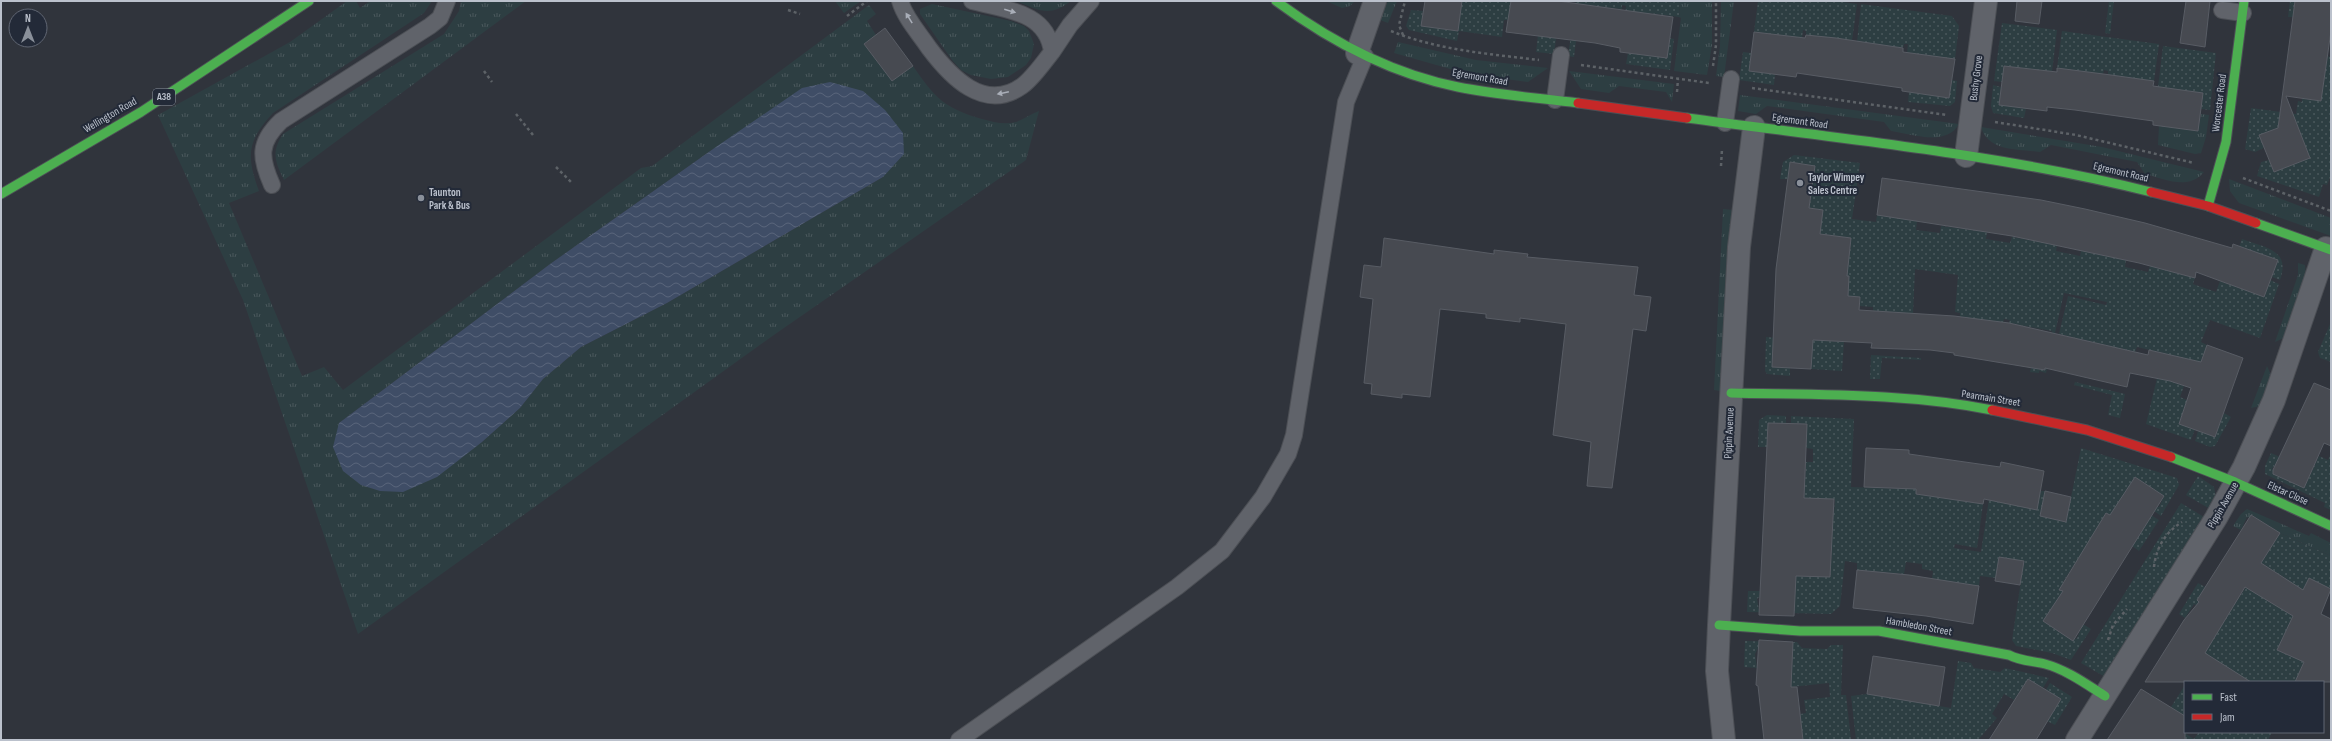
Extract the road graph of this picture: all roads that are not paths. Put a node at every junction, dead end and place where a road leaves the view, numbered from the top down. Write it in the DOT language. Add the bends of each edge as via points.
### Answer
graph roads {
  1 [pos="310,1"];
  2 [pos="447,1"];
  3 [pos="900,1"];
  4 [pos="972,1"];
  5 [pos="1091,1"];
  6 [pos="1276,1"];
  7 [pos="1375,1"];
  8 [pos="1986,1"];
  9 [pos="2243,7"];
  10 [pos="2222,10"];
  11 [pos="1052,52"];
  12 [pos="1361,55"];
  13 [pos="1560,59"];
  14 [pos="1731,82"];
  15 [pos="1555,100"];
  16 [pos="1725,122"];
  17 [pos="1754,127"];
  18 [pos="1966,156"];
  19 [pos="272,186"];
  20 [pos="1,194"];
  21 [pos="2208,206"];
  22 [pos="2329,249"];
  23 [pos="1731,393"];
  24 [pos="2236,482"];
  25 [pos="2331,526"];
  26 [pos="1719,625"];
  27 [pos="2105,696"];
  28 [pos="959,740"];
  29 [pos="1724,740"];
  30 [pos="2077,740"];
  1 -- 20 [label="street, Wellington Road / A38" via="141,112"];
  2 -- 19 [label="lane" via="440,18 430,26 275,127 265,141 262,153 263,166"];
  11 -- 3 [label="lane, one-way" via="1023,86 1015,91 999,95 967,88 943,67 907,16"];
  4 -- 11 [label="lane, one-way" via="1030,17 1046,31"];
  5 -- 11 [label="lane" via="1070,25"];
  6 -- 12 [label="street, Egremont Road" via="1306,24"];
  7 -- 12 [label="street" via="1367,21"];
  8 -- 18 [label="street, Bushy Grove"];
  9 -- 10 [label="lane"];
  9 -- 21 [label="street, Worcester Road" via="2226,142"];
  12 -- 15 [label="street, Egremont Road" via="1423,78 1458,87"];
  12 -- 28 [label="lane" via="1346,102 1294,435 1288,454 1263,497 1222,551 1177,587"];
  13 -- 15 [label="lane"];
  14 -- 16 [label="lane"];
  15 -- 16 [label="street, Egremont Road"];
  16 -- 17 [label="street, Egremont Road"];
  17 -- 18 [label="street, Egremont Road"];
  17 -- 23 [label="street, Pippin Avenue" via="1739,247"];
  18 -- 21 [label="street, Egremont Road" via="2084,175"];
  21 -- 22 [label="street, Egremont Road"];
  22 -- 24 [label="street, Pippin Avenue" via="2274,400"];
  23 -- 24 [label="street, Pearmain Street" via="1900,398 1992,409 2048,420 2141,445"];
  23 -- 26 [label="street, Pippin Avenue"];
  24 -- 25 [label="street, Elstar Close"];
  24 -- 27 [label="street, Pippin Avenue"];
  26 -- 27 [label="street, Hambledon Street" via="1794,628 1800,631 1879,631 1943,642 2045,664 2068,673"];
  26 -- 29 [label="street, Pippin Avenue" via="1717,671"];
  27 -- 30 [label="street, Pippin Avenue"];
}
